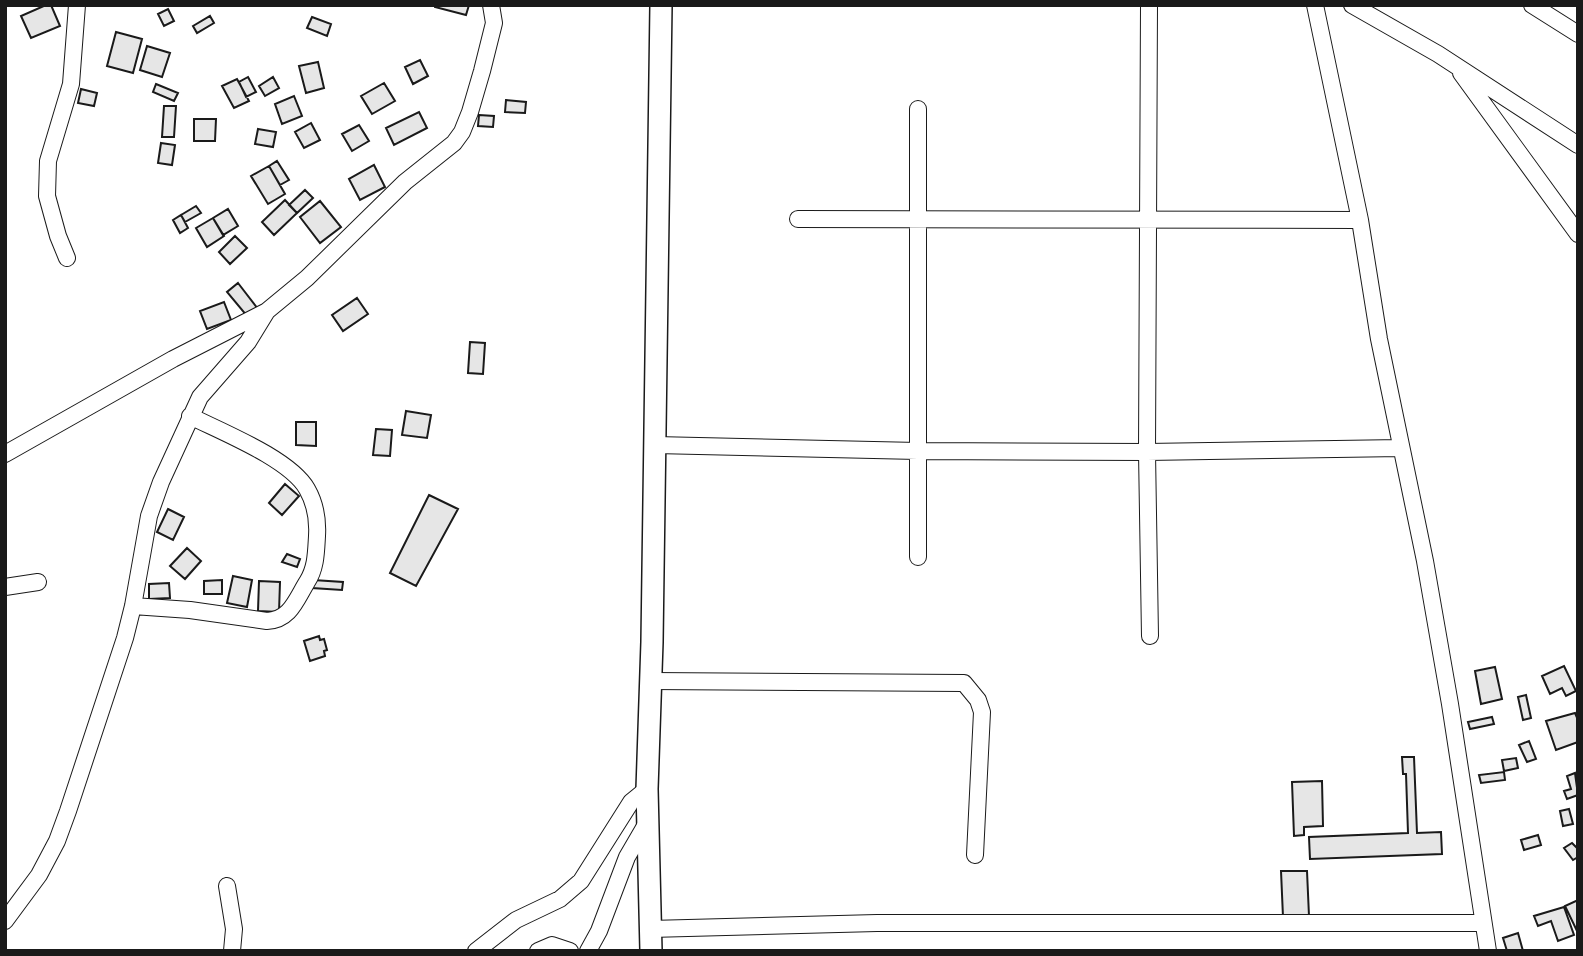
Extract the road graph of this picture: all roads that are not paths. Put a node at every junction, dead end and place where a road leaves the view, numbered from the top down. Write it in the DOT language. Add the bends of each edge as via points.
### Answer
graph roads {
  1 [pos="77,5"];
  2 [pos="491,5"];
  3 [pos="661,5"];
  4 [pos="1149,5"];
  5 [pos="1315,5"];
  6 [pos="1352,5"];
  7 [pos="1532,5"];
  8 [pos="1578,34"];
  9 [pos="1455,65"];
  10 [pos="918,109"];
  11 [pos="1578,145"];
  12 [pos="797,219"];
  13 [pos="918,219"];
  14 [pos="1147,219"];
  15 [pos="1360,220"];
  16 [pos="1578,234"];
  17 [pos="67,258"];
  18 [pos="267,311"];
  19 [pos="190,416"];
  20 [pos="655,445"];
  21 [pos="1401,448"];
  22 [pos="918,451"];
  23 [pos="1147,452"];
  24 [pos="5,454"];
  25 [pos="918,557"];
  26 [pos="38,582"];
  27 [pos="5,587"];
  28 [pos="133,606"];
  29 [pos="1150,636"];
  30 [pos="650,681"];
  31 [pos="647,789"];
  32 [pos="648,821"];
  33 [pos="975,855"];
  34 [pos="227,886"];
  35 [pos="5,921"];
  36 [pos="1483,923"];
  37 [pos="650,929"];
  38 [pos="232,951"];
  39 [pos="476,951"];
  40 [pos="538,951"];
  41 [pos="570,951"];
  42 [pos="588,951"];
  43 [pos="651,951"];
  44 [pos="1488,951"];
  1 -- 17 [label="street" via="71,84 47,173 47,196"];
  2 -- 18 [label="street" via="494,23 482,71 470,112 454,143 405,181"];
  3 -- 20 [label="main road"];
  4 -- 14 [label="street"];
  5 -- 15 [label="street"];
  6 -- 9 [label="street"];
  7 -- 8 [label="street"];
  9 -- 11 [label="street"];
  9 -- 16 [label="street"];
  10 -- 13 [label="street"];
  12 -- 13 [label="street"];
  13 -- 14 [label="street"];
  13 -- 22 [label="street"];
  14 -- 15 [label="street"];
  14 -- 23 [label="street"];
  15 -- 21 [label="street"];
  18 -- 19 [label="street"];
  18 -- 24 [label="street"];
  19 -- 28 [label="street" via="149,516"];
  19 -- 28 [label="street" via="273,458 299,478 312,498 317,522 311,576 279,620"];
  20 -- 22 [label="street"];
  20 -- 30 [label="main road"];
  21 -- 23 [label="street"];
  21 -- 36 [label="street" via="1450,704"];
  22 -- 23 [label="street"];
  22 -- 25 [label="street"];
  23 -- 29 [label="street"];
  26 -- 27 [label="street"];
  28 -- 35 [label="street" via="57,841 40,875"];
  30 -- 31 [label="main road"];
  30 -- 33 [label="street" via="964,684 982,712"];
  31 -- 32 [label="main road"];
  31 -- 39 [label="street" via="631,802 581,881 560,899 516,920"];
  32 -- 37 [label="main road"];
  32 -- 42 [label="street" via="627,857"];
  34 -- 38 [label="street"];
  36 -- 37 [label="street" via="877,923"];
  36 -- 44 [label="street"];
  37 -- 43 [label="main road"];
  40 -- 41 [label="street" via="552,945"];
}
